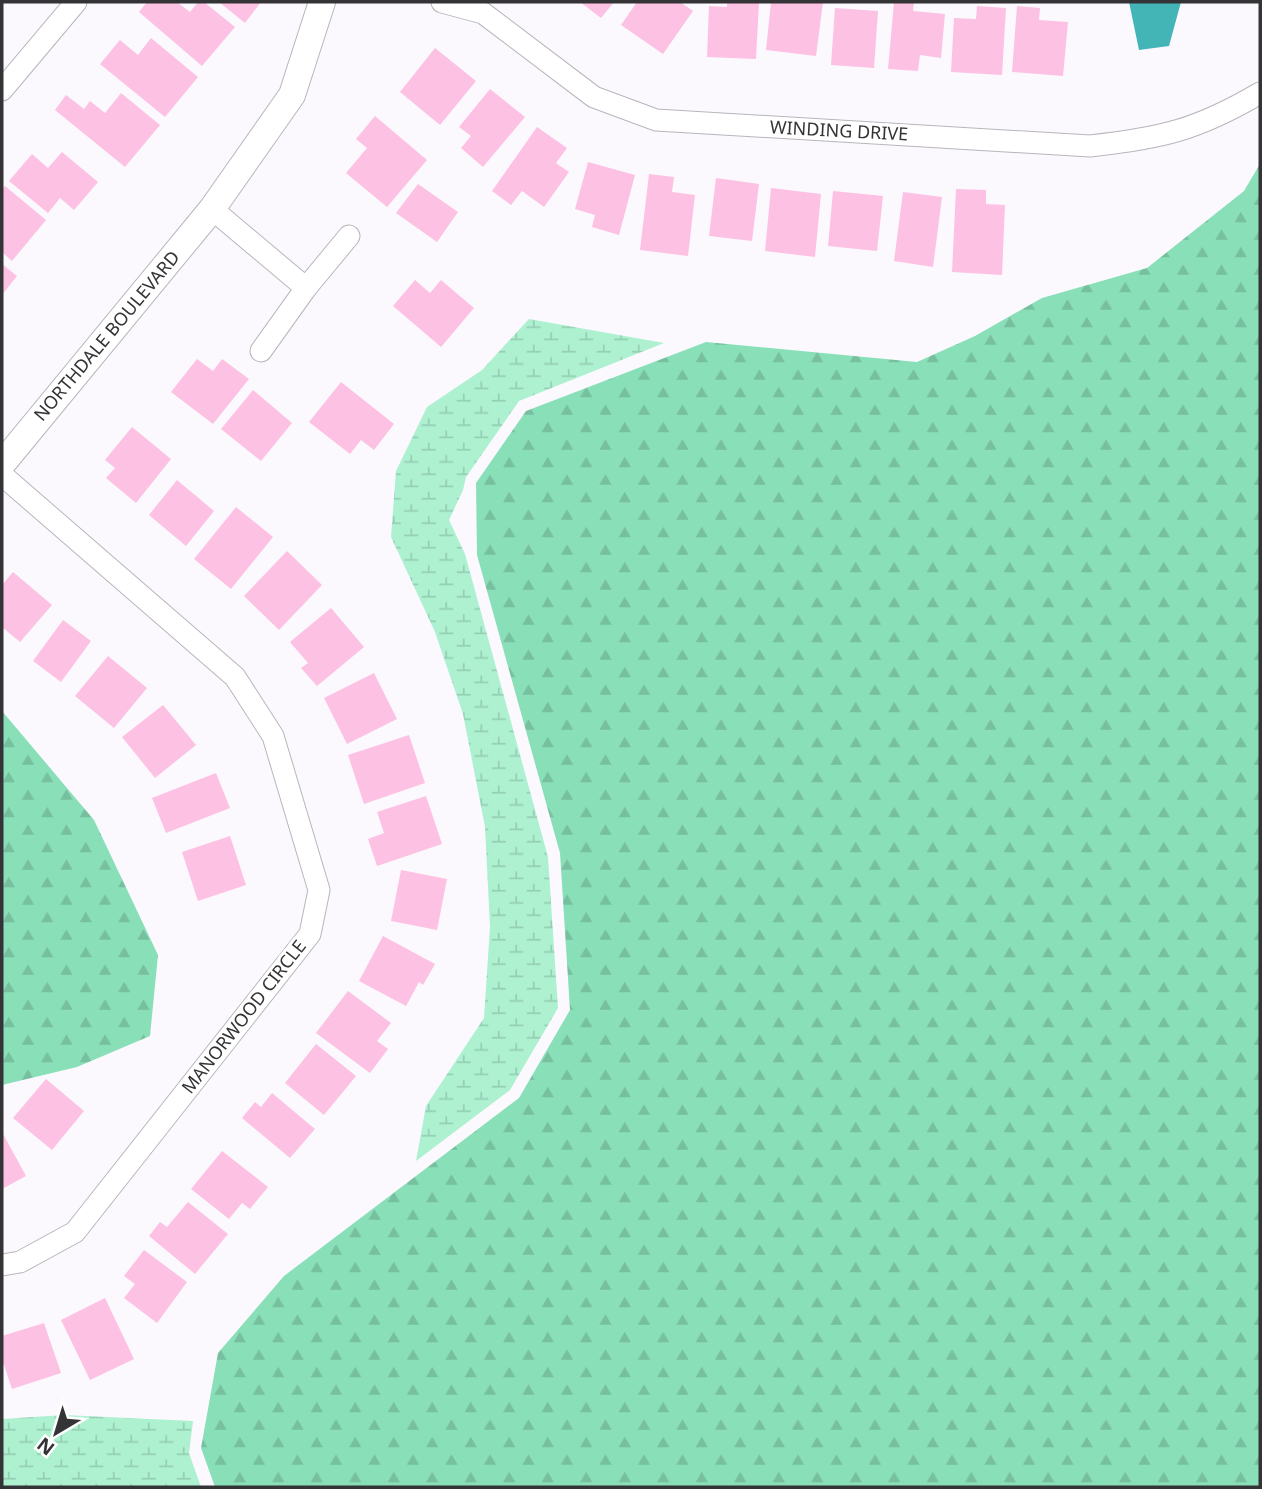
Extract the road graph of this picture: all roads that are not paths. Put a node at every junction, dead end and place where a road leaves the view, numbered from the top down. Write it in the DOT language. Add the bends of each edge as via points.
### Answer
graph roads {
  1 [pos="76,2"];
  2 [pos="322,2"];
  3 [pos="442,2"];
  4 [pos="2,90"];
  5 [pos="1260,93"];
  6 [pos="212,209"];
  7 [pos="349,236"];
  8 [pos="306,288"];
  9 [pos="261,351"];
  10 [pos="2,464"];
  11 [pos="2,475"];
  12 [pos="2,1265"];
  1 -- 4 [label="street"];
  2 -- 6 [label="street, NORTHDALE BOULEVARD" via="292,95"];
  3 -- 5 [label="street, WINDING DRIVE" via="483,13 594,97 656,120 1090,146 1157,139 1215,120"];
  6 -- 8 [label="street"];
  6 -- 10 [label="street, NORTHDALE BOULEVARD"];
  7 -- 8 [label="street"];
  8 -- 9 [label="street"];
  11 -- 12 [label="street, MANORWOOD CIRCLE" via="235,677 273,736 320,890 310,934 75,1232 20,1262"];
}
